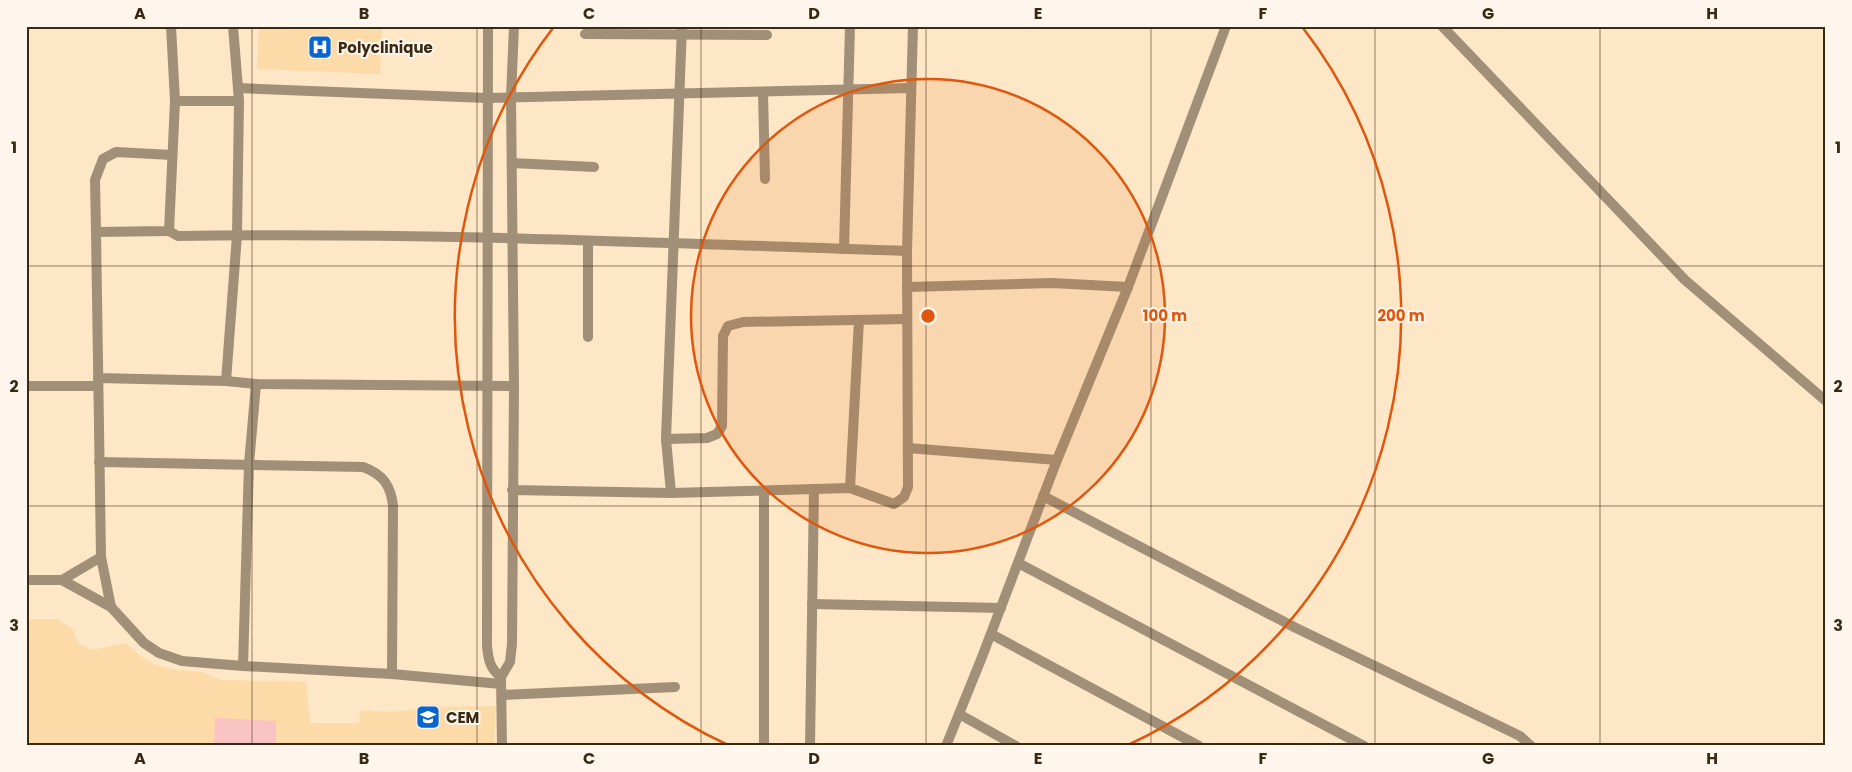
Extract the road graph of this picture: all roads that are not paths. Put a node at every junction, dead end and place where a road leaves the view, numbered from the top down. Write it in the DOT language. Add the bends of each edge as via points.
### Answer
graph roads {
  1 [pos="171,26"];
  2 [pos="234,26"];
  3 [pos="488,26"];
  4 [pos="514,26"];
  5 [pos="850,26"];
  6 [pos="912,26"];
  7 [pos="1226,26"];
  8 [pos="1442,26"];
  9 [pos="682,31"];
  10 [pos="585,34"];
  11 [pos="767,35"];
  12 [pos="238,88"];
  13 [pos="911,88"];
  14 [pos="850,90"];
  15 [pos="764,92"];
  16 [pos="680,94"];
  17 [pos="511,97"];
  18 [pos="487,98"];
  19 [pos="239,101"];
  20 [pos="175,102"];
  21 [pos="172,155"];
  22 [pos="512,163"];
  23 [pos="594,167"];
  24 [pos="764,179"];
  25 [pos="169,231"];
  26 [pos="96,232"];
  27 [pos="237,235"];
  28 [pos="488,238"];
  29 [pos="512,239"];
  30 [pos="588,241"];
  31 [pos="674,244"];
  32 [pos="844,249"];
  33 [pos="907,251"];
  34 [pos="907,287"];
  35 [pos="1128,287"];
  36 [pos="907,319"];
  37 [pos="859,320"];
  38 [pos="588,337"];
  39 [pos="98,382"];
  40 [pos="226,382"];
  41 [pos="256,384"];
  42 [pos="26,386"];
  43 [pos="486,386"];
  44 [pos="514,386"];
  45 [pos="1826,401"];
  46 [pos="666,439"];
  47 [pos="908,448"];
  48 [pos="1057,460"];
  49 [pos="99,462"];
  50 [pos="248,464"];
  51 [pos="850,488"];
  52 [pos="814,489"];
  53 [pos="512,490"];
  54 [pos="764,491"];
  55 [pos="671,493"];
  56 [pos="1043,496"];
  57 [pos="100,557"];
  58 [pos="1018,563"];
  59 [pos="26,580"];
  60 [pos="62,580"];
  61 [pos="812,604"];
  62 [pos="111,608"];
  63 [pos="1001,608"];
  64 [pos="991,634"];
  65 [pos="243,666"];
  66 [pos="392,674"];
  67 [pos="501,681"];
  68 [pos="675,687"];
  69 [pos="502,696"];
  70 [pos="959,714"];
  71 [pos="502,746"];
  72 [pos="764,746"];
  73 [pos="810,746"];
  74 [pos="946,746"];
  75 [pos="1016,746"];
  76 [pos="1199,746"];
  77 [pos="1364,746"];
  78 [pos="1531,746"];
  1 -- 20 [label="street"];
  2 -- 12 [label="street"];
  3 -- 18 [label="street"];
  4 -- 17 [label="street"];
  5 -- 14 [label="street"];
  6 -- 13 [label="street"];
  7 -- 35 [label="street"];
  8 -- 45 [label="street" via="1685,280"];
  9 -- 10 [label="street"];
  9 -- 11 [label="street"];
  9 -- 16 [label="street"];
  12 -- 18 [label="street"];
  12 -- 19 [label="street"];
  13 -- 14 [label="street"];
  13 -- 33 [label="street"];
  14 -- 15 [label="street"];
  14 -- 32 [label="street"];
  15 -- 16 [label="street"];
  15 -- 24 [label="street"];
  16 -- 17 [label="street"];
  16 -- 31 [label="street"];
  17 -- 18 [label="street"];
  17 -- 22 [label="street"];
  18 -- 28 [label="street"];
  19 -- 20 [label="street"];
  19 -- 27 [label="street"];
  20 -- 21 [label="street"];
  21 -- 25 [label="street"];
  21 -- 26 [label="street" via="116,152 103,159 96,180"];
  22 -- 23 [label="street"];
  22 -- 29 [label="street"];
  25 -- 26 [label="street"];
  25 -- 27 [label="street" via="178,236"];
  26 -- 39 [label="street"];
  27 -- 28 [label="street"];
  27 -- 40 [label="street"];
  28 -- 29 [label="street"];
  28 -- 43 [label="street"];
  29 -- 30 [label="street"];
  29 -- 44 [label="street"];
  30 -- 31 [label="street"];
  30 -- 38 [label="street"];
  31 -- 32 [label="street"];
  31 -- 46 [label="street"];
  32 -- 33 [label="street"];
  33 -- 34 [label="street"];
  34 -- 35 [label="street" via="1052,283"];
  34 -- 36 [label="street"];
  35 -- 48 [label="street"];
  36 -- 37 [label="street"];
  36 -- 47 [label="street"];
  37 -- 46 [label="street" via="744,322 728,326 724,336 722,426 717,434 708,438"];
  37 -- 51 [label="street"];
  39 -- 40 [label="street"];
  39 -- 42 [label="street"];
  39 -- 49 [label="street"];
  40 -- 41 [label="street"];
  41 -- 43 [label="street"];
  41 -- 50 [label="street"];
  43 -- 44 [label="street"];
  43 -- 67 [label="street" via="487,646 488,660"];
  44 -- 53 [label="street"];
  46 -- 55 [label="street"];
  47 -- 48 [label="street"];
  47 -- 51 [label="street" via="908,487 904,497 894,504"];
  48 -- 56 [label="street"];
  49 -- 50 [label="street"];
  49 -- 57 [label="street"];
  50 -- 65 [label="street"];
  50 -- 66 [label="street" via="363,467 382,477 388,485 393,506"];
  51 -- 52 [label="street"];
  52 -- 54 [label="street"];
  52 -- 61 [label="street"];
  53 -- 55 [label="street"];
  53 -- 67 [label="street" via="512,653"];
  54 -- 55 [label="street"];
  54 -- 72 [label="street"];
  56 -- 58 [label="street"];
  56 -- 78 [label="street" via="1294,627 1520,736"];
  57 -- 60 [label="street"];
  57 -- 62 [label="street"];
  58 -- 63 [label="street"];
  58 -- 77 [label="street"];
  59 -- 60 [label="street"];
  60 -- 62 [label="street"];
  61 -- 63 [label="street"];
  61 -- 73 [label="street"];
  62 -- 65 [label="street" via="158,653 182,661"];
  63 -- 64 [label="street"];
  64 -- 70 [label="street"];
  64 -- 76 [label="street"];
  65 -- 66 [label="street"];
  66 -- 67 [label="street"];
  67 -- 69 [label="street"];
  68 -- 69 [label="street"];
  69 -- 71 [label="street"];
  70 -- 74 [label="street"];
  70 -- 75 [label="street"];
}
